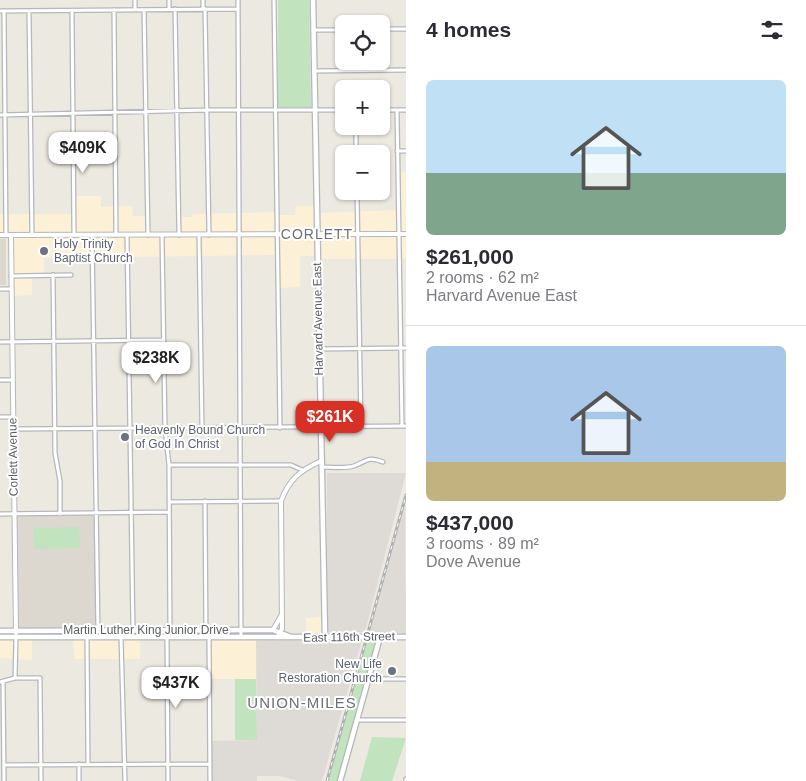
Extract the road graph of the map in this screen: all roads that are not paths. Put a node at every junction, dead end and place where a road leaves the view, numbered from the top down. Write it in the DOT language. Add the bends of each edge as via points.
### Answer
graph roads {
  1 [pos="136,0"];
  2 [pos="169,0"];
  3 [pos="203,0"];
  4 [pos="238,0"];
  5 [pos="274,0"];
  6 [pos="313,0"];
  7 [pos="169,9"];
  8 [pos="175,9"];
  9 [pos="204,9"];
  10 [pos="237,9"];
  11 [pos="114,10"];
  12 [pos="136,10"];
  13 [pos="144,10"];
  14 [pos="2,11"];
  15 [pos="29,11"];
  16 [pos="72,11"];
  17 [pos="406,29"];
  18 [pos="314,30"];
  19 [pos="335,30"];
  20 [pos="390,30"];
  21 [pos="406,70"];
  22 [pos="314,71"];
  23 [pos="207,110"];
  24 [pos="238,110"];
  25 [pos="275,110"];
  26 [pos="314,110"];
  27 [pos="335,110"];
  28 [pos="390,110"];
  29 [pos="398,110"];
  30 [pos="406,110"];
  31 [pos="146,112"];
  32 [pos="176,112"];
  33 [pos="73,113"];
  34 [pos="115,113"];
  35 [pos="0,114"];
  36 [pos="5,114"];
  37 [pos="31,114"];
  38 [pos="398,151"];
  39 [pos="406,151"];
  40 [pos="357,200"];
  41 [pos="239,234"];
  42 [pos="278,234"];
  43 [pos="317,234"];
  44 [pos="358,234"];
  45 [pos="399,234"];
  46 [pos="406,234"];
  47 [pos="0,235"];
  48 [pos="8,235"];
  49 [pos="32,235"];
  50 [pos="74,235"];
  51 [pos="92,235"];
  52 [pos="116,235"];
  53 [pos="127,235"];
  54 [pos="148,235"];
  55 [pos="162,235"];
  56 [pos="179,235"];
  57 [pos="200,235"];
  58 [pos="209,235"];
  59 [pos="53,275"];
  60 [pos="71,275"];
  61 [pos="11,276"];
  62 [pos="0,290"];
  63 [pos="11,290"];
  64 [pos="129,340"];
  65 [pos="164,340"];
  66 [pos="94,341"];
  67 [pos="0,342"];
  68 [pos="12,342"];
  69 [pos="54,342"];
  70 [pos="359,348"];
  71 [pos="404,348"];
  72 [pos="318,349"];
  73 [pos="0,380"];
  74 [pos="12,380"];
  75 [pos="0,418"];
  76 [pos="13,418"];
  77 [pos="404,426"];
  78 [pos="320,427"];
  79 [pos="361,427"];
  80 [pos="130,428"];
  81 [pos="166,428"];
  82 [pos="202,428"];
  83 [pos="241,428"];
  84 [pos="280,428"];
  85 [pos="13,429"];
  86 [pos="55,429"];
  87 [pos="95,429"];
  88 [pos="322,460"];
  89 [pos="383,462"];
  90 [pos="169,466"];
  91 [pos="241,466"];
  92 [pos="322,467"];
  93 [pos="302,470"];
  94 [pos="205,501"];
  95 [pos="241,501"];
  96 [pos="281,501"];
  97 [pos="170,502"];
  98 [pos="132,512"];
  99 [pos="170,512"];
  100 [pos="96,513"];
  101 [pos="0,514"];
  102 [pos="14,514"];
  103 [pos="60,514"];
  104 [pos="282,614"];
  105 [pos="98,630"];
  106 [pos="133,630"];
  107 [pos="170,630"];
  108 [pos="206,630"];
  109 [pos="242,630"];
  110 [pos="273,630"];
  111 [pos="281,630"];
  112 [pos="0,631"];
  113 [pos="16,631"];
  114 [pos="0,637"];
  115 [pos="16,637"];
  116 [pos="87,637"];
  117 [pos="98,637"];
  118 [pos="121,637"];
  119 [pos="133,637"];
  120 [pos="168,637"];
  121 [pos="207,637"];
  122 [pos="242,637"];
  123 [pos="325,637"];
  124 [pos="380,637"];
  125 [pos="406,637"];
  126 [pos="273,638"];
  127 [pos="292,638"];
  128 [pos="15,678"];
  129 [pos="368,679"];
  130 [pos="406,679"];
  131 [pos="1,682"];
  132 [pos="357,720"];
  133 [pos="406,720"];
  134 [pos="4,764"];
  135 [pos="41,764"];
  136 [pos="79,764"];
  137 [pos="88,764"];
  138 [pos="125,764"];
  139 [pos="168,764"];
  140 [pos="210,764"];
  141 [pos="4,781"];
  142 [pos="41,781"];
  143 [pos="79,781"];
  144 [pos="125,781"];
  145 [pos="168,781"];
  146 [pos="210,781"];
  147 [pos="340,781"];
  1 -- 12 [label="street"];
  2 -- 7 [label="street"];
  3 -- 9 [label="street"];
  4 -- 10 [label="street"];
  5 -- 25 [label="street"];
  6 -- 18 [label="main road, Harvard Avenue East"];
  7 -- 8 [label="street"];
  7 -- 13 [label="street"];
  8 -- 9 [label="street"];
  8 -- 32 [label="street"];
  9 -- 10 [label="street"];
  9 -- 23 [label="street"];
  10 -- 24 [label="street"];
  11 -- 12 [label="street"];
  11 -- 16 [label="street"];
  11 -- 34 [label="street"];
  12 -- 13 [label="street"];
  13 -- 31 [label="street"];
  14 -- 15 [label="street"];
  14 -- 36 [label="street"];
  15 -- 16 [label="street"];
  15 -- 37 [label="street"];
  16 -- 33 [label="street"];
  17 -- 20 [label="street"];
  18 -- 19 [label="street"];
  18 -- 22 [label="main road, Harvard Avenue East"];
  21 -- 22 [label="street"];
  22 -- 26 [label="main road, Harvard Avenue East"];
  23 -- 24 [label="street"];
  23 -- 32 [label="street"];
  23 -- 58 [label="street"];
  24 -- 25 [label="street"];
  24 -- 41 [label="street"];
  25 -- 26 [label="street"];
  25 -- 42 [label="street"];
  26 -- 27 [label="street"];
  26 -- 43 [label="main road, Harvard Avenue East"];
  28 -- 29 [label="street"];
  29 -- 30 [label="street"];
  29 -- 38 [label="street"];
  31 -- 32 [label="street"];
  31 -- 34 [label="street"];
  31 -- 54 [label="street"];
  32 -- 56 [label="street"];
  33 -- 34 [label="street"];
  33 -- 37 [label="street"];
  33 -- 50 [label="street"];
  34 -- 52 [label="street"];
  35 -- 36 [label="street"];
  36 -- 37 [label="street"];
  36 -- 48 [label="street"];
  37 -- 49 [label="street"];
  38 -- 39 [label="street"];
  38 -- 45 [label="street"];
  40 -- 44 [label="street"];
  41 -- 42 [label="street"];
  41 -- 58 [label="street"];
  41 -- 83 [label="street"];
  42 -- 43 [label="street"];
  42 -- 84 [label="street"];
  43 -- 44 [label="street"];
  43 -- 72 [label="main road, Harvard Avenue East"];
  44 -- 45 [label="street"];
  44 -- 70 [label="street"];
  45 -- 46 [label="street"];
  45 -- 71 [label="street"];
  47 -- 48 [label="street"];
  48 -- 49 [label="street"];
  48 -- 61 [label="street, Corlett Avenue"];
  49 -- 50 [label="street"];
  50 -- 51 [label="street"];
  51 -- 52 [label="street"];
  51 -- 66 [label="street"];
  52 -- 53 [label="street"];
  53 -- 54 [label="street"];
  53 -- 64 [label="street"];
  54 -- 55 [label="street"];
  55 -- 56 [label="street"];
  55 -- 65 [label="street"];
  56 -- 57 [label="street"];
  57 -- 58 [label="street"];
  57 -- 82 [label="street"];
  59 -- 60 [label="street"];
  59 -- 61 [label="street"];
  59 -- 69 [label="street"];
  61 -- 63 [label="street, Corlett Avenue"];
  62 -- 63 [label="street"];
  63 -- 68 [label="street, Corlett Avenue"];
  64 -- 65 [label="street"];
  64 -- 66 [label="street"];
  64 -- 80 [label="street"];
  65 -- 81 [label="street"];
  66 -- 69 [label="street"];
  66 -- 87 [label="street"];
  67 -- 68 [label="street"];
  68 -- 69 [label="street"];
  68 -- 74 [label="street, Corlett Avenue"];
  69 -- 86 [label="street"];
  70 -- 71 [label="street"];
  70 -- 72 [label="street"];
  70 -- 79 [label="street"];
  71 -- 77 [label="street"];
  72 -- 78 [label="main road, Harvard Avenue East"];
  73 -- 74 [label="street"];
  74 -- 76 [label="street, Corlett Avenue"];
  75 -- 76 [label="street"];
  76 -- 85 [label="street, Corlett Avenue"];
  77 -- 79 [label="street"];
  78 -- 79 [label="street"];
  78 -- 84 [label="street"];
  78 -- 88 [label="main road, Harvard Avenue East"];
  80 -- 81 [label="street"];
  80 -- 87 [label="street"];
  80 -- 98 [label="street"];
  81 -- 82 [label="street"];
  81 -- 90 [label="street"];
  82 -- 83 [label="street"];
  83 -- 84 [label="street"];
  83 -- 91 [label="street"];
  85 -- 86 [label="street"];
  85 -- 102 [label="street, Corlett Avenue"];
  86 -- 87 [label="street"];
  86 -- 103 [label="street"];
  87 -- 100 [label="street"];
  88 -- 92 [label="main road, Harvard Avenue East"];
  88 -- 93 [label="street"];
  89 -- 92 [label="street" via="375,459 363,460 353,466"];
  90 -- 91 [label="street"];
  90 -- 97 [label="street"];
  91 -- 93 [label="street" via="291,465"];
  91 -- 95 [label="street"];
  92 -- 123 [label="main road, Harvard Avenue East"];
  93 -- 96 [label="street" via="289,483"];
  94 -- 95 [label="street"];
  94 -- 97 [label="street"];
  94 -- 108 [label="street"];
  95 -- 96 [label="street"];
  95 -- 109 [label="street"];
  96 -- 104 [label="street"];
  97 -- 99 [label="street"];
  98 -- 99 [label="street"];
  98 -- 100 [label="street"];
  98 -- 106 [label="street"];
  99 -- 107 [label="street"];
  100 -- 103 [label="street"];
  100 -- 105 [label="street"];
  101 -- 102 [label="street"];
  102 -- 103 [label="street"];
  102 -- 113 [label="street, Corlett Avenue"];
  104 -- 110 [label="street"];
  104 -- 111 [label="street"];
  105 -- 106 [label="main road, Martin Luther King Junior Drive"];
  105 -- 113 [label="main road, Martin Luther King Junior Drive"];
  105 -- 117 [label="street"];
  106 -- 107 [label="main road, Martin Luther King Junior Drive"];
  106 -- 119 [label="street"];
  107 -- 108 [label="main road, Martin Luther King Junior Drive"];
  107 -- 120 [label="street"];
  108 -- 109 [label="main road, Martin Luther King Junior Drive"];
  108 -- 121 [label="street"];
  109 -- 110 [label="main road, Martin Luther King Junior Drive"];
  109 -- 122 [label="street"];
  110 -- 111 [label="main road, East 116th Street"];
  111 -- 126 [label="street"];
  111 -- 127 [label="main road, East 116th Street"];
  112 -- 113 [label="main road, Martin Luther King Junior Drive"];
  113 -- 115 [label="street, Corlett Avenue"];
  114 -- 115 [label="main road, Martin Luther King Junior Drive"];
  115 -- 116 [label="main road, Martin Luther King Junior Drive"];
  115 -- 128 [label="street, Corlett Avenue"];
  116 -- 117 [label="main road, Martin Luther King Junior Drive"];
  116 -- 137 [label="street"];
  117 -- 118 [label="main road, Martin Luther King Junior Drive"];
  118 -- 119 [label="main road, Martin Luther King Junior Drive"];
  118 -- 138 [label="street"];
  119 -- 120 [label="main road, Martin Luther King Junior Drive"];
  120 -- 121 [label="main road, Martin Luther King Junior Drive"];
  120 -- 139 [label="street"];
  121 -- 122 [label="main road, Martin Luther King Junior Drive"];
  121 -- 140 [label="street"];
  122 -- 126 [label="main road, Martin Luther King Junior Drive"];
  123 -- 124 [label="main road, East 116th Street"];
  123 -- 127 [label="main road, East 116th Street"];
  124 -- 125 [label="main road, East 116th Street"];
  124 -- 129 [label="main road"];
  126 -- 127 [label="main road, East 116th Street"];
  128 -- 131 [label="street"];
  128 -- 135 [label="street" via="40,678"];
  129 -- 130 [label="street"];
  129 -- 132 [label="main road"];
  131 -- 134 [label="street"];
  132 -- 133 [label="street"];
  132 -- 147 [label="main road"];
  134 -- 135 [label="street"];
  134 -- 141 [label="street"];
  135 -- 136 [label="street"];
  135 -- 142 [label="street"];
  136 -- 137 [label="street"];
  136 -- 143 [label="street"];
  137 -- 138 [label="street"];
  138 -- 139 [label="street"];
  138 -- 144 [label="street"];
  139 -- 140 [label="street"];
  139 -- 145 [label="street"];
  140 -- 146 [label="street"];
}
